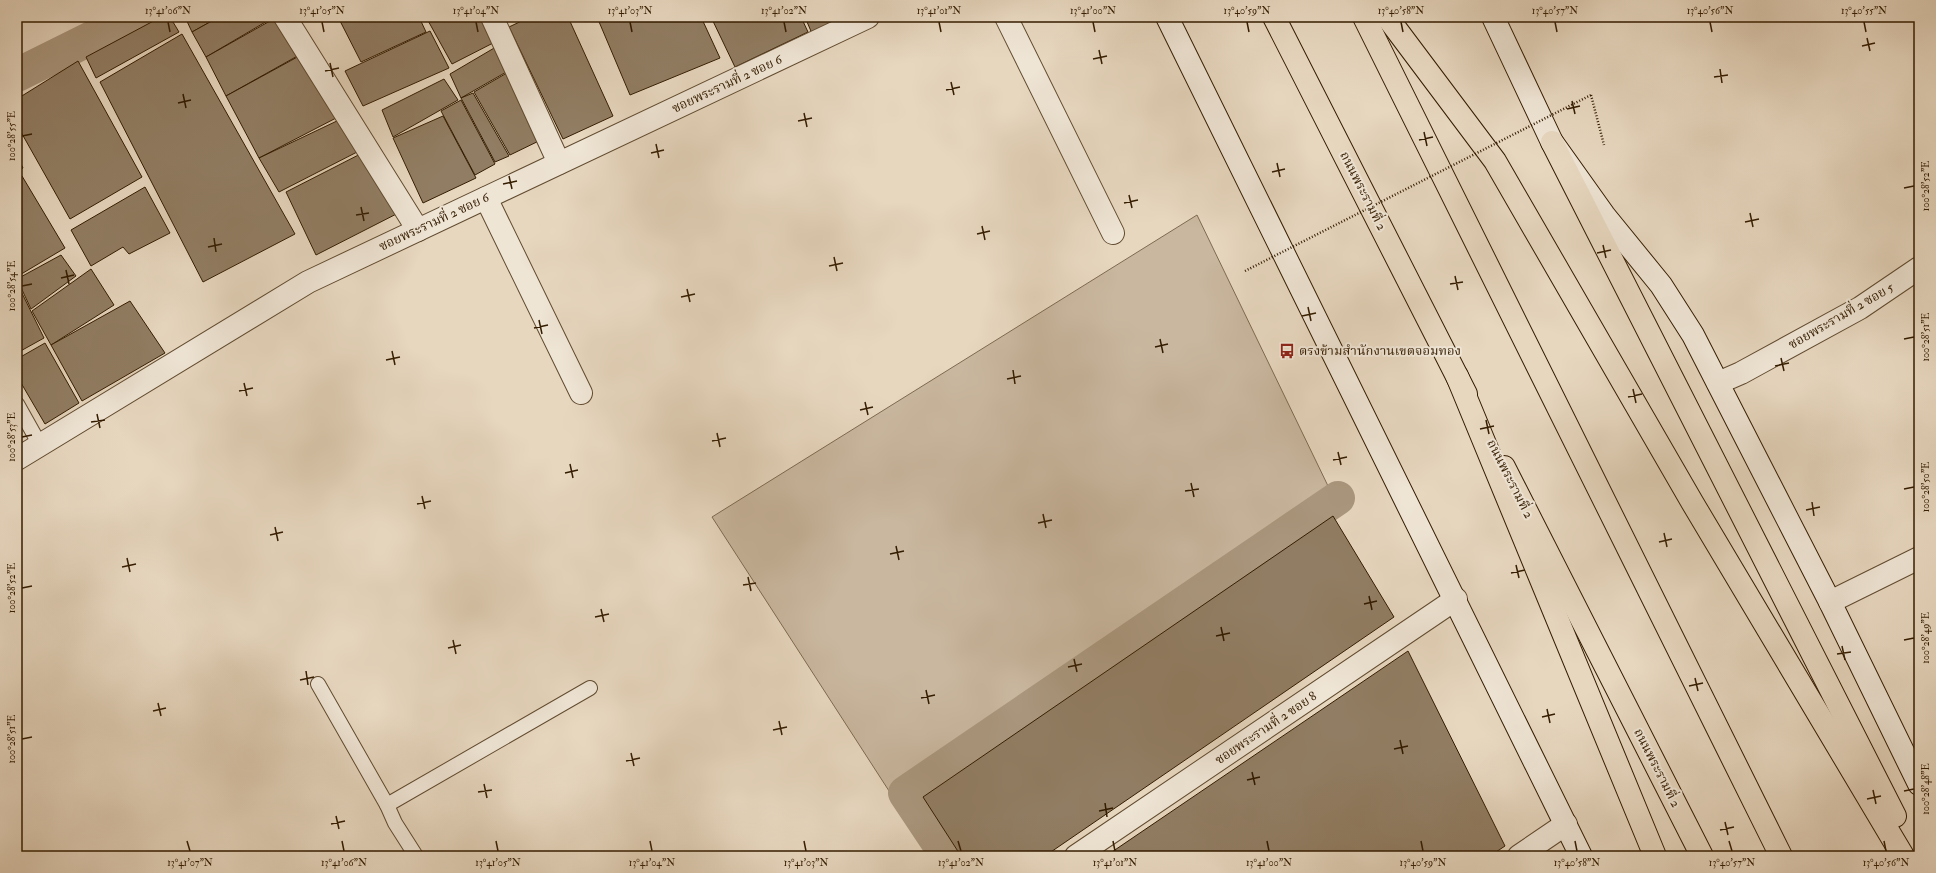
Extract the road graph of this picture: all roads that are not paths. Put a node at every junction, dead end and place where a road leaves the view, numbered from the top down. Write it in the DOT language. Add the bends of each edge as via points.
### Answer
graph roads {
  1 [pos="285,17"];
  2 [pos="492,17"];
  3 [pos="868,17"];
  4 [pos="1006,17"];
  5 [pos="1167,17"];
  6 [pos="1274,17"];
  7 [pos="1364,17"];
  8 [pos="1387,17"];
  9 [pos="1493,17"];
  10 [pos="1552,142"];
  11 [pos="559,163"];
  12 [pos="486,198"];
  13 [pos="418,230"];
  14 [pos="1113,233"];
  15 [pos="1919,268"];
  16 [pos="1457,376"];
  17 [pos="1718,383"];
  18 [pos="581,393"];
  19 [pos="17,404"];
  20 [pos="40,445"];
  21 [pos="17,459"];
  22 [pos="1919,558"];
  23 [pos="1456,599"];
  24 [pos="1830,602"];
  25 [pos="318,684"];
  26 [pos="590,688"];
  27 [pos="1919,784"];
  28 [pos="387,805"];
  29 [pos="1566,824"];
  30 [pos="416,856"];
  31 [pos="1076,856"];
  32 [pos="1519,856"];
  33 [pos="1581,856"];
  34 [pos="1655,856"];
  35 [pos="1702,856"];
  36 [pos="1781,856"];
  37 [pos="1903,856"];
  38 [pos="1915,856"];
  1 -- 13 [label="street"];
  2 -- 11 [label="street"];
  3 -- 11 [label="street, ซอยพระรามที่ 2 ซอย 6"];
  4 -- 14 [label="street"];
  5 -- 23 [label="street"];
  6 -- 16 [label="main road, ถนนพระรามที่ 2"];
  7 -- 36 [label="main road"];
  8 -- 37 [label="main road" via="1496,161 1688,495"];
  9 -- 10 [label="street"];
  10 -- 17 [label="street" via="1604,215 1661,285 1693,335"];
  10 -- 38 [label="main road"];
  11 -- 12 [label="street, ซอยพระรามที่ 2 ซอย 6"];
  12 -- 13 [label="street, ซอยพระรามที่ 2 ซอย 6"];
  12 -- 18 [label="street"];
  13 -- 20 [label="street, ซอยพระรามที่ 2 ซอย 6" via="308,282"];
  15 -- 17 [label="street, ซอยพระรามที่ 2 ซอย 5" via="1860,308"];
  16 -- 34 [label="main road"];
  16 -- 35 [label="main road, ถนนพระรามที่ 2"];
  17 -- 24 [label="street"];
  19 -- 20 [label="lane"];
  20 -- 21 [label="street, ซอยพระรามที่ 2 ซอย 6"];
  22 -- 24 [label="street"];
  23 -- 29 [label="street"];
  23 -- 31 [label="street, ซอยพระรามที่ 2 ซอย 8"];
  24 -- 27 [label="street"];
  25 -- 28 [label="lane"];
  26 -- 28 [label="lane"];
  28 -- 30 [label="lane"];
  29 -- 32 [label="street"];
  29 -- 33 [label="street"];
}
